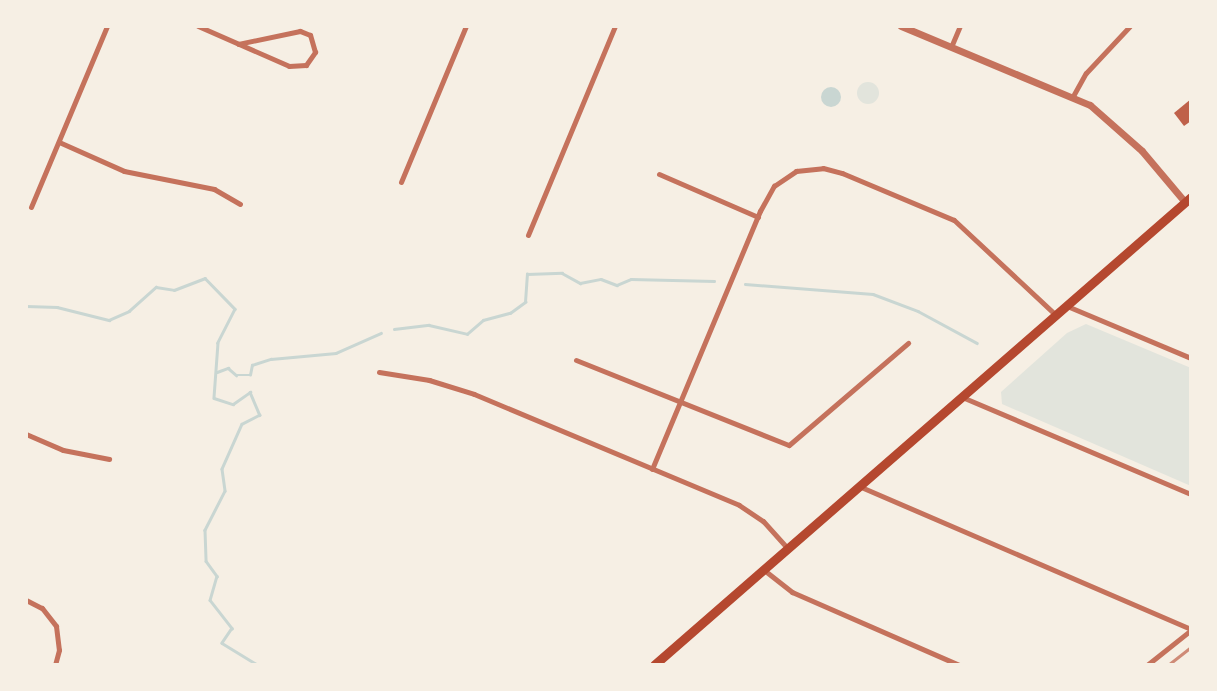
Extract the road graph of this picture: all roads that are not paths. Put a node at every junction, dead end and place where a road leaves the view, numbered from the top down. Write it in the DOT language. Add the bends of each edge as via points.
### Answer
graph roads {
  1 [pos="107,26"];
  2 [pos="198,26"];
  3 [pos="466,26"];
  4 [pos="615,26"];
  5 [pos="901,26"];
  6 [pos="960,26"];
  7 [pos="1130,26"];
  8 [pos="238,44"];
  9 [pos="950,47"];
  10 [pos="1073,96"];
  11 [pos="59,142"];
  12 [pos="659,174"];
  13 [pos="401,181"];
  14 [pos="1188,199"];
  15 [pos="240,204"];
  16 [pos="31,206"];
  17 [pos="758,217"];
  18 [pos="527,235"];
  19 [pos="1067,306"];
  20 [pos="1056,315"];
  21 [pos="908,343"];
  22 [pos="1191,358"];
  23 [pos="576,360"];
  24 [pos="379,372"];
  25 [pos="962,397"];
  26 [pos="680,402"];
  27 [pos="26,435"];
  28 [pos="109,459"];
  29 [pos="652,469"];
  30 [pos="861,487"];
  31 [pos="1191,494"];
  32 [pos="788,549"];
  33 [pos="764,570"];
  34 [pos="26,600"];
  35 [pos="1191,630"];
  36 [pos="656,664"];
  37 [pos="55,665"];
  38 [pos="959,665"];
  39 [pos="1147,665"];
  1 -- 11 [label="street"];
  2 -- 8 [label="street"];
  3 -- 13 [label="street"];
  4 -- 18 [label="street"];
  5 -- 9 [label="street"];
  6 -- 9 [label="street"];
  7 -- 10 [label="street" via="1086,73"];
  8 -- 8 [label="street" via="299,67 312,60 315,51 310,35 299,31"];
  9 -- 10 [label="street"];
  10 -- 14 [label="street" via="1126,135"];
  11 -- 15 [label="street" via="124,171 214,189"];
  11 -- 16 [label="street"];
  12 -- 17 [label="street"];
  14 -- 19 [label="main road"];
  17 -- 20 [label="street" via="784,177 824,168 842,173 954,220"];
  17 -- 26 [label="street"];
  19 -- 20 [label="main road"];
  19 -- 22 [label="street"];
  20 -- 25 [label="main road"];
  21 -- 26 [label="street" via="789,445"];
  23 -- 26 [label="street"];
  24 -- 29 [label="street" via="465,391"];
  25 -- 30 [label="main road"];
  25 -- 31 [label="street"];
  26 -- 29 [label="street"];
  27 -- 28 [label="street" via="64,450"];
  29 -- 32 [label="street" via="753,512"];
  30 -- 32 [label="main road"];
  30 -- 35 [label="street"];
  32 -- 33 [label="main road"];
  33 -- 36 [label="main road"];
  33 -- 38 [label="street" via="792,592"];
  34 -- 37 [label="street" via="42,608 56,626 59,650"];
  35 -- 39 [label="street"];
}
